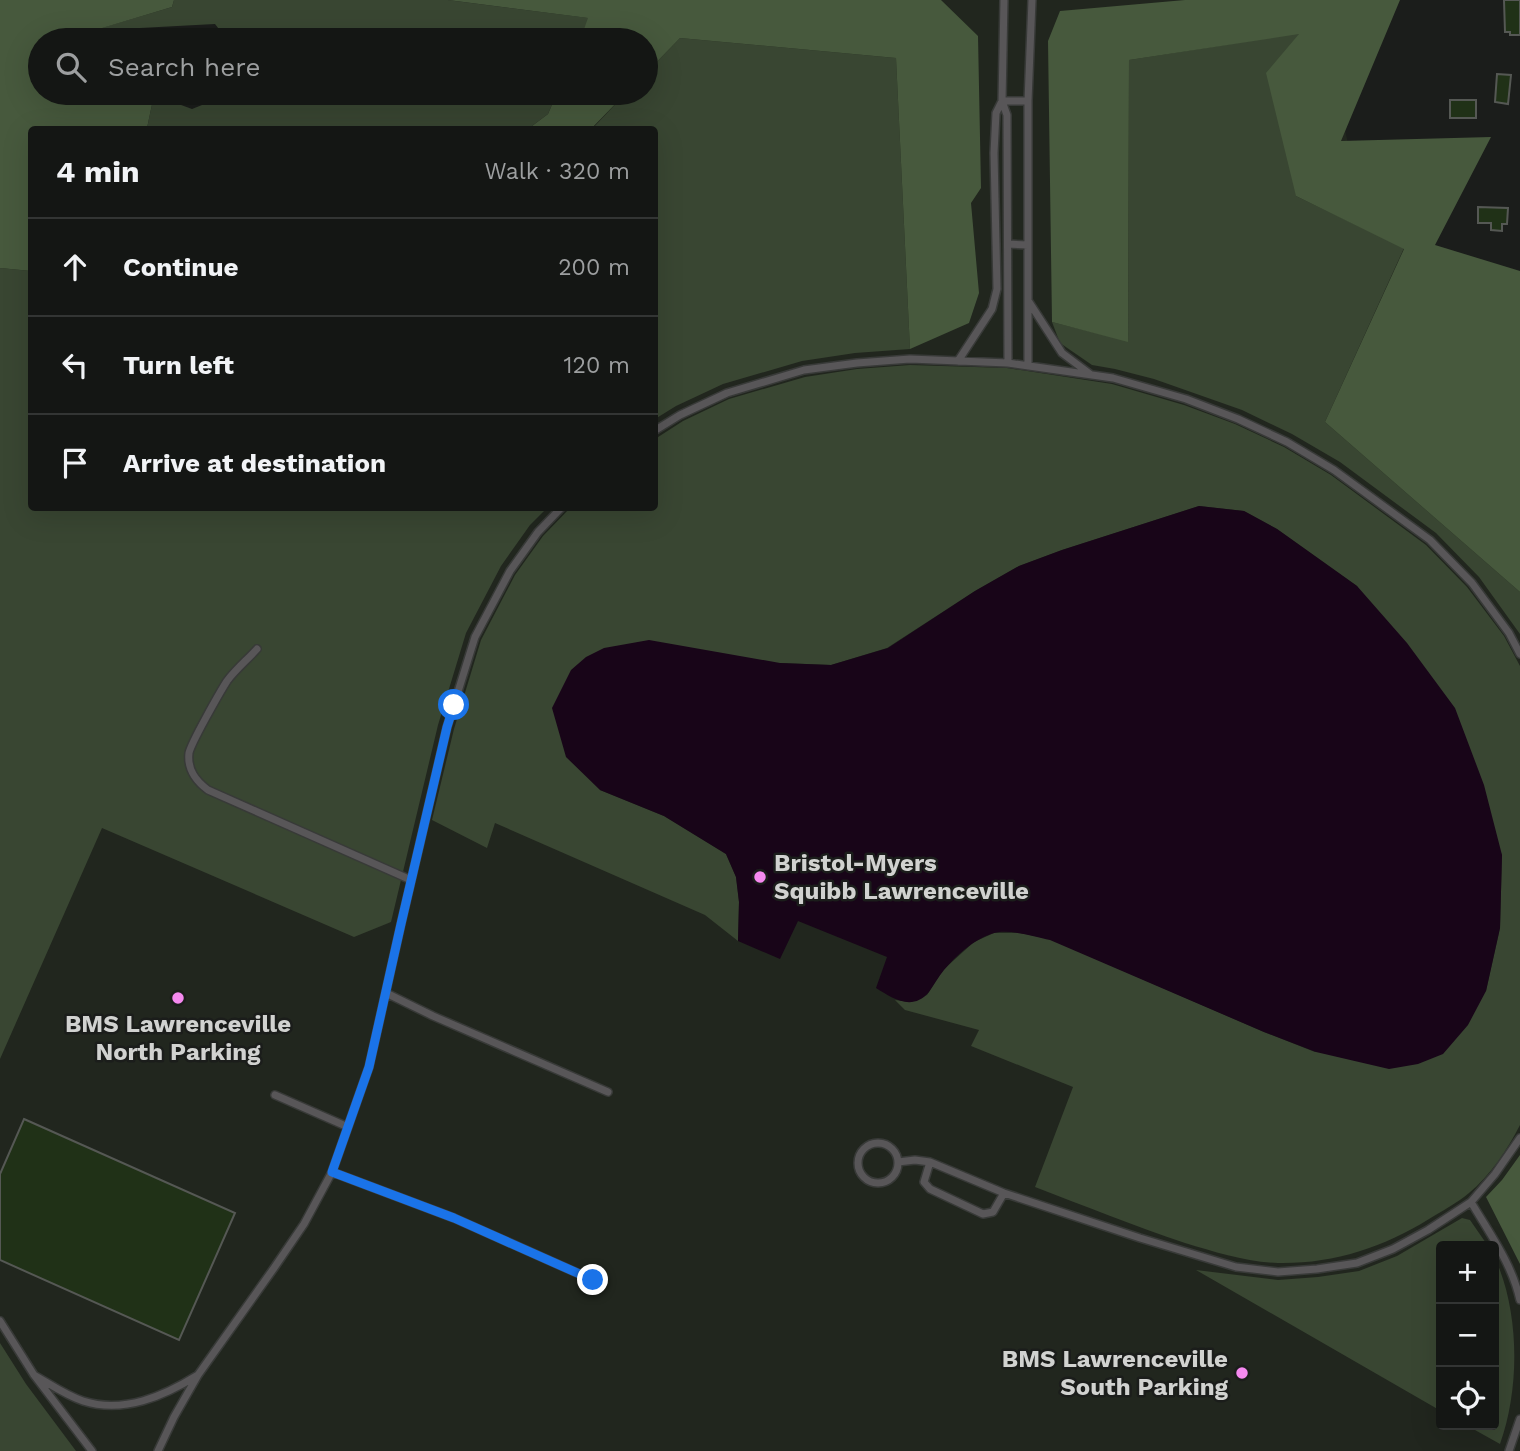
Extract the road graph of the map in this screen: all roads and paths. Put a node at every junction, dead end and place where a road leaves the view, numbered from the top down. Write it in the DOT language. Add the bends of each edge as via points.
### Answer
graph roads {
  1 [pos="1004,0"];
  2 [pos="1032,0"];
  3 [pos="1028,100"];
  4 [pos="1002,101"];
  5 [pos="1008,244"];
  6 [pos="1028,245"];
  7 [pos="1029,302"];
  8 [pos="958,360"];
  9 [pos="1008,363"];
  10 [pos="1028,366"];
  11 [pos="1091,375"];
  12 [pos="658,429"];
  13 [pos="558,511"];
  14 [pos="257,649"];
  15 [pos="1520,654"];
  16 [pos="411,880"];
  17 [pos="386,993"];
  18 [pos="608,1093"];
  19 [pos="275,1095"];
  20 [pos="348,1127"];
  21 [pos="1520,1138"];
  22 [pos="898,1162"];
  23 [pos="930,1162"];
  24 [pos="332,1172"];
  25 [pos="1004,1193"];
  26 [pos="1471,1202"];
  27 [pos="593,1280"];
  28 [pos="1520,1300"];
  29 [pos="0,1321"];
  30 [pos="34,1374"];
  31 [pos="198,1375"];
  32 [pos="1520,1419"];
  33 [pos="92,1451"];
  34 [pos="158,1451"];
  35 [pos="1509,1451"];
  1 -- 4 [label="lane"];
  2 -- 3 [label="lane"];
  3 -- 4 [label="lane"];
  3 -- 6 [label="lane"];
  4 -- 5 [label="lane" via="1007,115"];
  4 -- 8 [label="lane" via="996,113 994,153 997,289 992,309"];
  5 -- 6 [label="lane"];
  5 -- 9 [label="lane"];
  6 -- 7 [label="lane"];
  7 -- 10 [label="lane"];
  7 -- 11 [label="lane" via="1062,353"];
  8 -- 9 [label="lane"];
  8 -- 12 [label="lane" via="910,359 804,370 727,393"];
  9 -- 10 [label="lane"];
  10 -- 11 [label="lane"];
  11 -- 15 [label="lane" via="1151,388 1238,419 1335,470 1430,540 1472,583"];
  13 -- 16 [label="lane" via="510,571 475,637 447,727"];
  14 -- 16 [label="lane" via="228,680 189,752 196,781"];
  16 -- 17 [label="lane"];
  17 -- 18 [label="lane"];
  17 -- 20 [label="lane" via="369,1067"];
  19 -- 20 [label="lane"];
  20 -- 24 [label="lane"];
  21 -- 26 [label="lane"];
  22 -- 22 [label="lane" via="892,1149 877,1143 859,1156 858,1169 864,1178 880,1184 894,1176"];
  22 -- 23 [label="lane"];
  23 -- 25 [label="lane"];
  23 -- 25 [label="lane" via="924,1182 930,1189 983,1214 993,1212"];
  24 -- 27 [label="lane" via="454,1218"];
  24 -- 31 [label="lane" via="275,1268"];
  25 -- 26 [label="lane" via="1236,1267 1278,1272 1357,1263 1428,1230"];
  26 -- 28 [label="lane" via="1503,1255"];
  29 -- 30 [label="lane"];
  30 -- 31 [label="lane" via="85,1401 113,1405 142,1402"];
  30 -- 33 [label="lane"];
  31 -- 34 [label="lane"];
  32 -- 35 [label="lane"];
}
